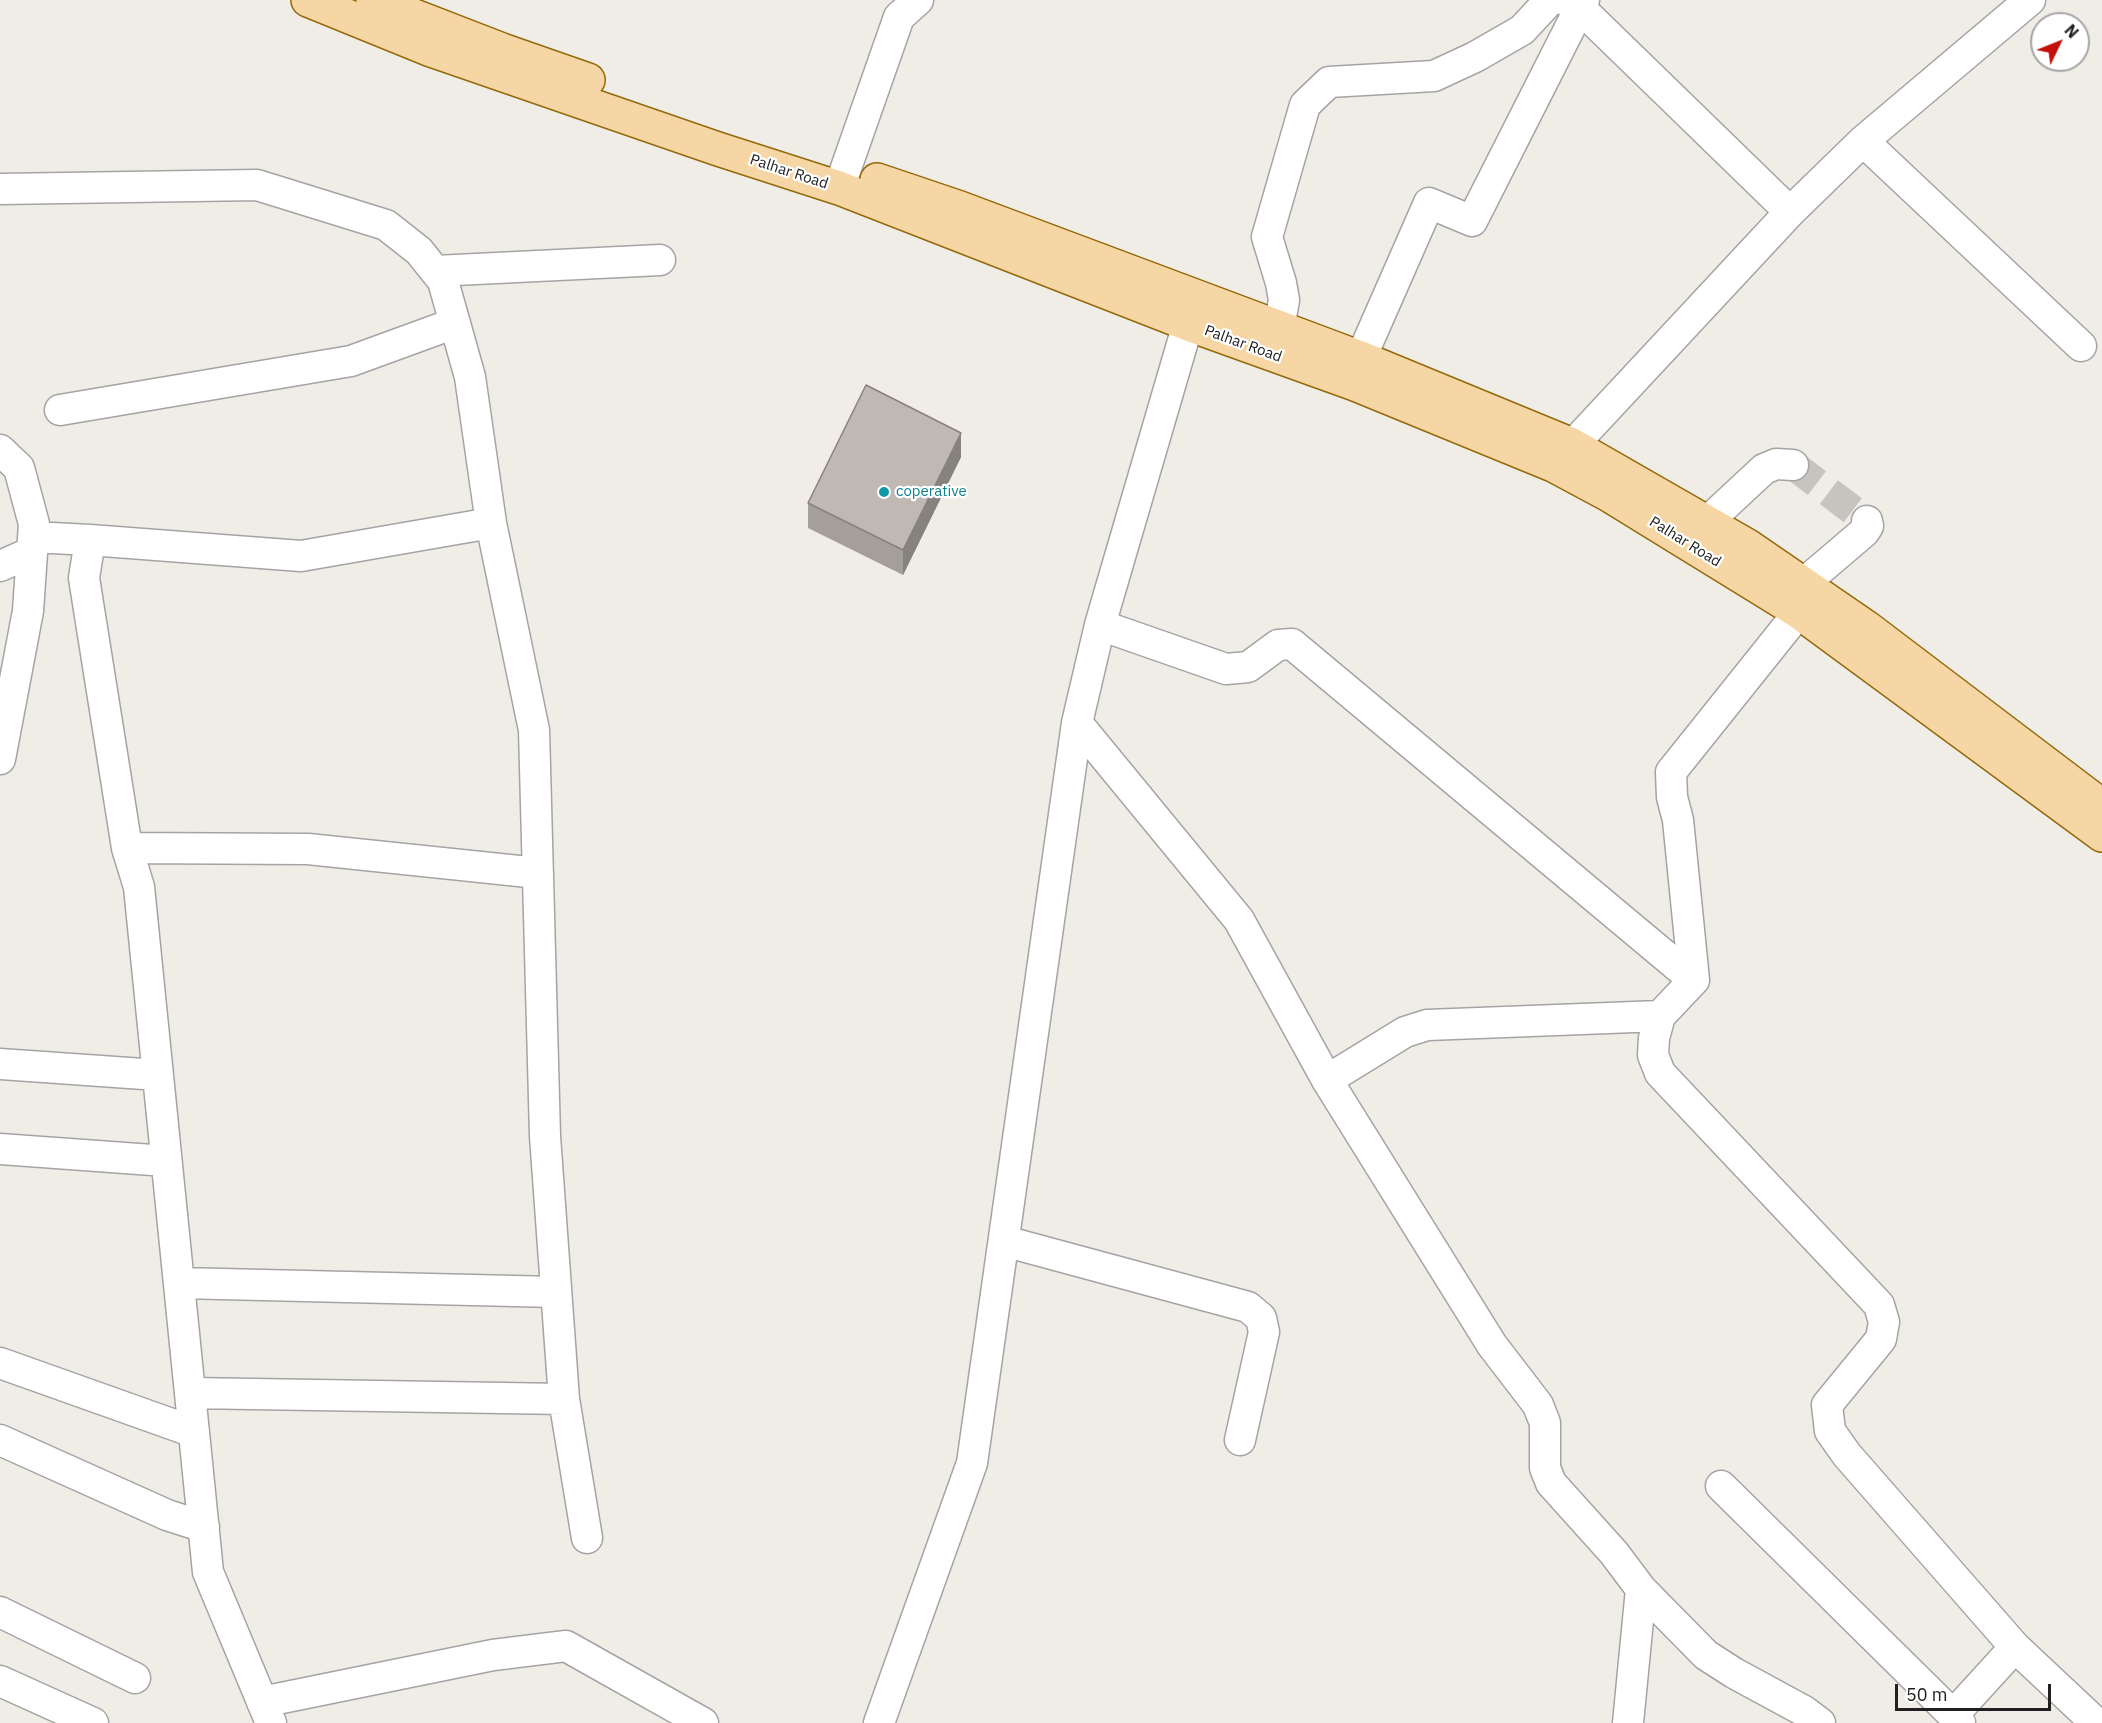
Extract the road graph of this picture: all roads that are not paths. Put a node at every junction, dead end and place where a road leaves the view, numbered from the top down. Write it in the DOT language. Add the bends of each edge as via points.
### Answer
graph roads {
  1 [pos="309,0"];
  2 [pos="373,0"];
  3 [pos="918,0"];
  4 [pos="1550,0"];
  5 [pos="2030,0"];
  6 [pos="1576,3"];
  7 [pos="1863,141"];
  8 [pos="842,179"];
  9 [pos="0,189"];
  10 [pos="1790,212"];
  11 [pos="660,260"];
  12 [pos="435,271"];
  13 [pos="455,323"];
  14 [pos="1188,324"];
  15 [pos="1279,328"];
  16 [pos="2081,346"];
  17 [pos="1359,371"];
  18 [pos="60,410"];
  19 [pos="0,450"];
  20 [pos="1563,455"];
  21 [pos="1793,465"];
  22 [pos="1867,521"];
  23 [pos="1707,522"];
  24 [pos="491,523"];
  25 [pos="90,540"];
  26 [pos="32,544"];
  27 [pos="0,566"];
  28 [pos="1801,598"];
  29 [pos="1100,626"];
  30 [pos="1077,723"];
  31 [pos="0,759"];
  32 [pos="2102,806"];
  33 [pos="2102,836"];
  34 [pos="127,848"];
  35 [pos="538,873"];
  36 [pos="1694,980"];
  37 [pos="1660,1016"];
  38 [pos="0,1064"];
  39 [pos="158,1075"];
  40 [pos="1327,1080"];
  41 [pos="0,1149"];
  42 [pos="166,1161"];
  43 [pos="1004,1241"];
  44 [pos="179,1283"];
  45 [pos="556,1292"];
  46 [pos="0,1363"];
  47 [pos="190,1393"];
  48 [pos="564,1399"];
  49 [pos="194,1432"];
  50 [pos="0,1440"];
  51 [pos="1240,1440"];
  52 [pos="1721,1486"];
  53 [pos="204,1527"];
  54 [pos="587,1538"];
  55 [pos="1641,1588"];
  56 [pos="0,1612"];
  57 [pos="2016,1647"];
  58 [pos="135,1678"];
  59 [pos="0,1681"];
  60 [pos="266,1712"];
  61 [pos="1957,1719"];
  62 [pos="93,1723"];
  63 [pos="703,1723"];
  64 [pos="879,1723"];
  65 [pos="1628,1723"];
  66 [pos="1820,1723"];
  67 [pos="2096,1723"];
  1 -- 8 [label="main road, Palhar Road" via="431,50 718,149"];
  2 -- 8 [label="main road, Palhar Road"];
  3 -- 8 [label="street" via="899,17"];
  4 -- 15 [label="street" via="1522,30 1434,76 1329,82 1305,105 1267,237 1283,292"];
  5 -- 7 [label="street"];
  6 -- 10 [label="street"];
  6 -- 17 [label="street" via="1472,221 1429,203"];
  7 -- 10 [label="street"];
  7 -- 16 [label="street"];
  8 -- 14 [label="main road, Palhar Road"];
  8 -- 15 [label="main road, Palhar Road" via="960,208"];
  9 -- 12 [label="street" via="257,185 386,225 419,251"];
  10 -- 20 [label="street"];
  11 -- 12 [label="street"];
  12 -- 13 [label="street" via="443,281"];
  13 -- 18 [label="street" via="351,361"];
  13 -- 24 [label="street" via="470,377"];
  14 -- 17 [label="main road, Palhar Road"];
  14 -- 29 [label="street"];
  15 -- 17 [label="main road, Palhar Road"];
  17 -- 20 [label="main road, Palhar Road"];
  19 -- 26 [label="street" via="19,468 34,524"];
  20 -- 23 [label="main road, Palhar Road"];
  20 -- 28 [label="main road, Palhar Road" via="1609,495"];
  21 -- 23 [label="street" via="1776,464 1764,469"];
  22 -- 28 [label="street" via="1864,532"];
  23 -- 28 [label="main road, Palhar Road" via="1748,546"];
  24 -- 25 [label="street" via="301,556"];
  24 -- 35 [label="street" via="534,730"];
  25 -- 26 [label="street"];
  25 -- 34 [label="street" via="84,578"];
  26 -- 27 [label="street"];
  26 -- 31 [label="street" via="28,611"];
  28 -- 32 [label="main road, Palhar Road" via="1866,627"];
  28 -- 33 [label="main road, Palhar Road"];
  28 -- 36 [label="street" via="1671,772"];
  29 -- 30 [label="street"];
  29 -- 36 [label="street" via="1226,669 1248,667 1278,645 1292,644"];
  30 -- 40 [label="street" via="1239,920"];
  30 -- 43 [label="street"];
  34 -- 35 [label="street" via="308,849"];
  34 -- 39 [label="street" via="139,887"];
  35 -- 45 [label="street" via="545,1136"];
  36 -- 37 [label="street"];
  37 -- 40 [label="street" via="1427,1025 1405,1032"];
  37 -- 57 [label="street" via="1653,1055 1660,1073 1880,1305 1884,1322 1881,1339 1827,1405 1830,1431"];
  38 -- 39 [label="street"];
  39 -- 42 [label="street"];
  40 -- 55 [label="street" via="1492,1345 1538,1405 1545,1423 1545,1468 1551,1483"];
  41 -- 42 [label="street"];
  42 -- 44 [label="street"];
  43 -- 51 [label="street" via="1248,1307 1261,1318 1264,1332"];
  43 -- 64 [label="street" via="972,1463"];
  44 -- 45 [label="street"];
  44 -- 47 [label="street"];
  45 -- 48 [label="street"];
  46 -- 49 [label="street"];
  47 -- 48 [label="street"];
  47 -- 49 [label="street"];
  48 -- 54 [label="street"];
  49 -- 53 [label="street"];
  50 -- 53 [label="street" via="167,1515"];
  52 -- 61 [label="street"];
  53 -- 60 [label="street" via="208,1572"];
  55 -- 65 [label="street"];
  55 -- 66 [label="street" via="1706,1655"];
  56 -- 58 [label="street"];
  57 -- 61 [label="street"];
  57 -- 67 [label="street"];
  59 -- 62 [label="street"];
  60 -- 63 [label="street" via="493,1655 566,1646"];
}
